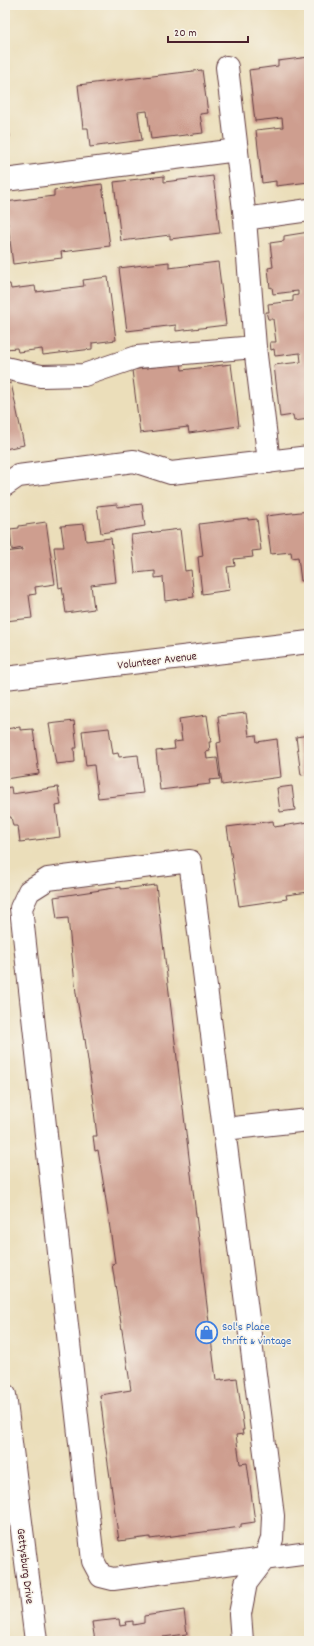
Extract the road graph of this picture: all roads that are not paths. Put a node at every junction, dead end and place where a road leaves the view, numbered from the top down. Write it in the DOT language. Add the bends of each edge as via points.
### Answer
graph roads {
  1 [pos="227,67"];
  2 [pos="237,150"];
  3 [pos="5,180"];
  4 [pos="309,210"];
  5 [pos="245,219"];
  6 [pos="255,347"];
  7 [pos="5,368"];
  8 [pos="309,457"];
  9 [pos="269,462"];
  10 [pos="5,485"];
  11 [pos="309,642"];
  12 [pos="5,678"];
  13 [pos="309,1120"];
  14 [pos="224,1129"];
  15 [pos="5,1395"];
  16 [pos="309,1553"];
  17 [pos="265,1558"];
  18 [pos="36,1641"];
  19 [pos="242,1641"];
  1 -- 2 [label="street"];
  2 -- 3 [label="street"];
  2 -- 5 [label="street"];
  4 -- 5 [label="street"];
  5 -- 6 [label="street"];
  6 -- 7 [label="street" via="137,357 84,375 41,376"];
  6 -- 9 [label="street"];
  8 -- 9 [label="street"];
  9 -- 10 [label="street" via="171,472 134,461 18,476"];
  11 -- 12 [label="street, Volunteer Avenue"];
  13 -- 14 [label="street"];
  14 -- 17 [label="street" via="273,1516 272,1539"];
  14 -- 17 [label="street" via="190,861 48,878 29,891 21,908 93,1561 101,1576 114,1579"];
  15 -- 18 [label="street, Gettysburg Drive"];
  16 -- 17 [label="street"];
  17 -- 19 [label="street" via="246,1583 240,1614"];
}
